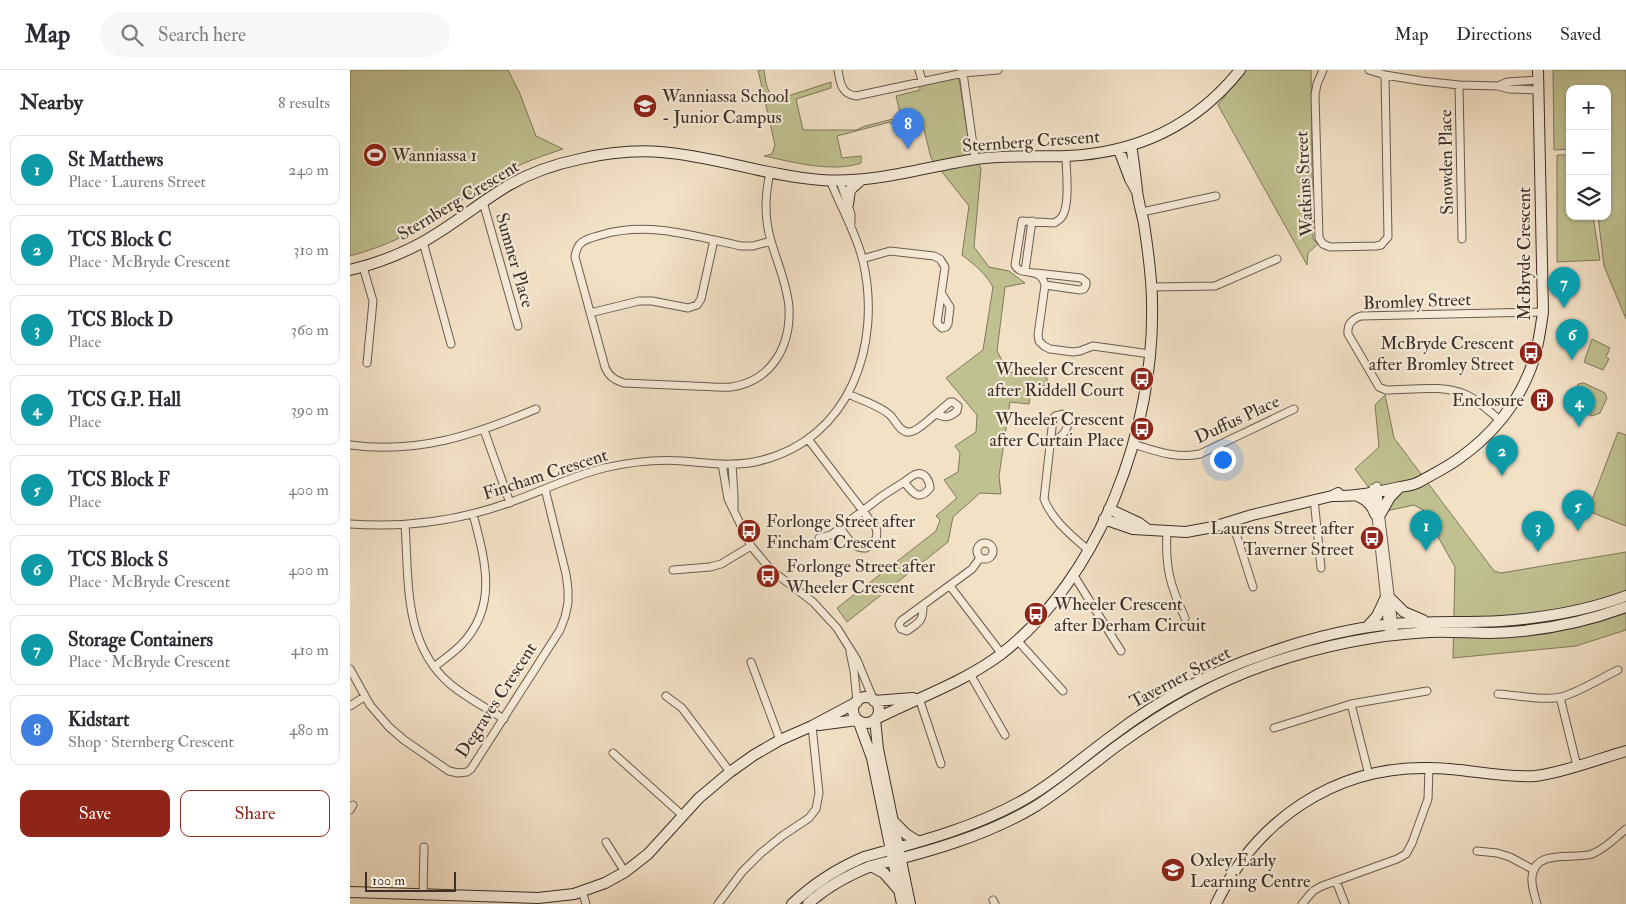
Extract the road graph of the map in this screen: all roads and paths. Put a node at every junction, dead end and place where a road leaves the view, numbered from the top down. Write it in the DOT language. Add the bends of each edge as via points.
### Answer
graph roads {
  1 [pos="838,70"];
  2 [pos="919,70"];
  3 [pos="998,70"];
  4 [pos="1240,70"];
  5 [pos="1322,70"];
  6 [pos="1369,70"];
  7 [pos="963,73"];
  8 [pos="1385,74"];
  9 [pos="1538,80"];
  10 [pos="922,81"];
  11 [pos="1459,85"];
  12 [pos="1132,146"];
  13 [pos="1119,150"];
  14 [pos="1066,156"];
  15 [pos="975,159"];
  16 [pos="770,172"];
  17 [pos="835,180"];
  18 [pos="861,180"];
  19 [pos="1137,191"];
  20 [pos="1216,196"];
  21 [pos="483,202"];
  22 [pos="848,204"];
  23 [pos="1142,212"];
  24 [pos="851,223"];
  25 [pos="1462,239"];
  26 [pos="714,240"];
  27 [pos="771,241"];
  28 [pos="422,242"];
  29 [pos="862,259"];
  30 [pos="1277,259"];
  31 [pos="363,267"];
  32 [pos="350,270"];
  33 [pos="1033,272"];
  34 [pos="1045,285"];
  35 [pos="1152,287"];
  36 [pos="942,294"];
  37 [pos="1543,312"];
  38 [pos="590,313"];
  39 [pos="518,326"];
  40 [pos="451,344"];
  41 [pos="1150,354"];
  42 [pos="367,363"];
  43 [pos="848,394"];
  44 [pos="536,408"];
  45 [pos="1294,409"];
  46 [pos="936,414"];
  47 [pos="1501,421"];
  48 [pos="484,430"];
  49 [pos="808,439"];
  50 [pos="1051,444"];
  51 [pos="1133,444"];
  52 [pos="350,445"];
  53 [pos="722,464"];
  54 [pos="732,464"];
  55 [pos="1418,480"];
  56 [pos="904,482"];
  57 [pos="1401,487"];
  58 [pos="545,489"];
  59 [pos="1375,489"];
  60 [pos="1354,495"];
  61 [pos="1332,496"];
  62 [pos="1314,499"];
  63 [pos="510,503"];
  64 [pos="734,509"];
  65 [pos="1109,510"];
  66 [pos="862,511"];
  67 [pos="1378,513"];
  68 [pos="473,514"];
  69 [pos="1104,520"];
  70 [pos="1232,521"];
  71 [pos="350,524"];
  72 [pos="405,524"];
  73 [pos="840,528"];
  74 [pos="1147,529"];
  75 [pos="1167,532"];
  76 [pos="819,538"];
  77 [pos="751,546"];
  78 [pos="1088,550"];
  79 [pos="980,558"];
  80 [pos="1321,568"];
  81 [pos="673,570"];
  82 [pos="1073,574"];
  83 [pos="950,586"];
  84 [pos="1253,587"];
  85 [pos="1626,596"];
  86 [pos="1388,599"];
  87 [pos="923,606"];
  88 [pos="1626,607"];
  89 [pos="1185,618"];
  90 [pos="1428,622"];
  91 [pos="1391,624"];
  92 [pos="1367,627"];
  93 [pos="1392,637"];
  94 [pos="1017,640"];
  95 [pos="849,650"];
  96 [pos="1121,651"];
  97 [pos="1002,653"];
  98 [pos="750,662"];
  99 [pos="434,667"];
  100 [pos="350,669"];
  101 [pos="1618,670"];
  102 [pos="970,674"];
  103 [pos="1063,691"];
  104 [pos="1427,691"];
  105 [pos="1498,694"];
  106 [pos="364,696"];
  107 [pos="666,696"];
  108 [pos="1560,697"];
  109 [pos="919,698"];
  110 [pos="857,701"];
  111 [pos="874,701"];
  112 [pos="1351,704"];
  113 [pos="350,706"];
  114 [pos="504,719"];
  115 [pos="875,719"];
  116 [pos="858,720"];
  117 [pos="812,726"];
  118 [pos="1274,728"];
  119 [pos="1005,735"];
  120 [pos="780,740"];
  121 [pos="1626,751"];
  122 [pos="613,753"];
  123 [pos="941,764"];
  124 [pos="1577,766"];
  125 [pos="1429,768"];
  126 [pos="730,772"];
  127 [pos="1369,775"];
  128 [pos="682,815"];
  129 [pos="889,825"];
  130 [pos="1626,829"];
  131 [pos="917,841"];
  132 [pos="606,842"];
  133 [pos="424,847"];
  134 [pos="894,848"];
  135 [pos="920,852"];
  136 [pos="1477,852"];
  137 [pos="872,854"];
  138 [pos="896,859"];
  139 [pos="871,866"];
  140 [pos="1534,870"];
  141 [pos="625,872"];
  142 [pos="1336,881"];
  143 [pos="902,885"];
  144 [pos="350,892"];
  145 [pos="582,892"];
  146 [pos="423,895"];
  147 [pos="586,904"];
  148 [pos="718,904"];
  149 [pos="792,904"];
  150 [pos="808,904"];
  151 [pos="902,904"];
  152 [pos="910,904"];
  153 [pos="1216,904"];
  154 [pos="1302,904"];
  155 [pos="1346,904"];
  156 [pos="1537,904"];
  1 -- 10 [label="street" via="843,90 852,96"];
  2 -- 10 [label="street"];
  3 -- 7 [label="street"];
  4 -- 12 [label="street, Sternberg Crescent" via="1229,84 1194,114"];
  5 -- 8 [label="street, Watkins Street" via="1315,95 1319,238 1330,247 1376,246 1388,238"];
  6 -- 8 [label="street"];
  7 -- 10 [label="street"];
  7 -- 15 [label="street"];
  8 -- 11 [label="street"];
  9 -- 11 [label="street" via="1498,86"];
  9 -- 37 [label="street, McBryde Crescent"];
  11 -- 25 [label="street, Snowden Place"];
  12 -- 13 [label="street, Sternberg Crescent"];
  12 -- 19 [label="street"];
  13 -- 14 [label="street, Sternberg Crescent"];
  13 -- 19 [label="street"];
  14 -- 15 [label="street, Sternberg Crescent"];
  14 -- 33 [label="street" via="1067,190 1062,218 1054,223 1024,220 1021,223 1016,266 1020,271"];
  15 -- 18 [label="street, Sternberg Crescent"];
  16 -- 17 [label="street, Sternberg Crescent"];
  16 -- 21 [label="street, Sternberg Crescent" via="660,152 605,154 547,169 514,183"];
  16 -- 27 [label="street" via="766,208"];
  17 -- 18 [label="street, Sternberg Crescent"];
  17 -- 22 [label="street, Fincham Crescent"];
  17 -- 24 [label="street, Fincham Crescent" via="844,213"];
  18 -- 22 [label="street" via="850,190"];
  19 -- 23 [label="street"];
  20 -- 23 [label="street"];
  21 -- 28 [label="street, Sternberg Crescent"];
  21 -- 39 [label="street, Sumner Place"];
  22 -- 24 [label="street, Fincham Crescent"];
  23 -- 35 [label="street"];
  24 -- 29 [label="street, Fincham Crescent"];
  26 -- 27 [label="street" via="741,246"];
  26 -- 38 [label="street" via="698,305 688,308 639,301"];
  26 -- 38 [label="street" via="646,228 621,230 585,240 579,244 575,257"];
  27 -- 38 [label="street" via="789,307 786,338 771,368 750,382 724,387 616,380 607,372"];
  28 -- 31 [label="street, Sternberg Crescent"];
  28 -- 40 [label="street"];
  29 -- 36 [label="street" via="890,251 934,256 945,267"];
  29 -- 43 [label="street, Fincham Crescent" via="869,302 868,330"];
  30 -- 35 [label="street" via="1215,286"];
  31 -- 32 [label="street, Sternberg Crescent"];
  31 -- 42 [label="street" via="373,301"];
  33 -- 34 [label="street" via="1042,277"];
  33 -- 34 [label="street" via="1081,278 1086,282 1084,289 1080,290"];
  34 -- 41 [label="street" via="1038,335 1044,346 1072,352 1093,346"];
  35 -- 41 [label="street"];
  37 -- 47 [label="street, McBryde Crescent" via="1528,374"];
  37 -- 47 [label="street, Bromley Street" via="1361,316 1348,326 1348,334 1379,388 1457,391 1472,398"];
  41 -- 51 [label="street" via="1144,400"];
  43 -- 46 [label="street" via="890,414 905,431 914,430"];
  43 -- 49 [label="street, Fincham Crescent" via="836,413"];
  44 -- 48 [label="street"];
  45 -- 51 [label="street, Duffus Place" via="1200,454 1173,455"];
  47 -- 55 [label="street, McBryde Crescent" via="1461,457"];
  48 -- 52 [label="street" via="447,441 408,446"];
  48 -- 63 [label="street"];
  49 -- 54 [label="street, Fincham Crescent" via="778,455"];
  49 -- 66 [label="street"];
  50 -- 78 [label="street" via="1044,499 1062,527"];
  51 -- 65 [label="street"];
  53 -- 54 [label="street, Fincham Crescent"];
  53 -- 58 [label="street, Fincham Crescent" via="629,463 580,475"];
  53 -- 64 [label="street" via="728,499"];
  54 -- 64 [label="street"];
  55 -- 57 [label="street, McBryde Crescent"];
  55 -- 59 [label="street, McBryde Crescent"];
  56 -- 66 [label="street"];
  57 -- 59 [label="street, McBryde Crescent"];
  57 -- 67 [label="street"];
  58 -- 63 [label="street, Fincham Crescent"];
  58 -- 114 [label="street, Degraves Crescent" via="566,574 568,603 560,630"];
  59 -- 60 [label="street, McBryde Crescent"];
  59 -- 61 [label="street, McBryde Crescent" via="1343,491"];
  59 -- 67 [label="street"];
  60 -- 61 [label="street, McBryde Crescent"];
  60 -- 67 [label="street" via="1368,502"];
  61 -- 62 [label="street, McBryde Crescent"];
  62 -- 70 [label="street, McBryde Crescent"];
  62 -- 80 [label="street"];
  63 -- 68 [label="street, Fincham Crescent"];
  64 -- 77 [label="street"];
  65 -- 69 [label="street"];
  65 -- 74 [label="street, McBryde Crescent"];
  66 -- 73 [label="street"];
  66 -- 73 [label="street" via="876,528 878,534 874,543 858,548"];
  67 -- 86 [label="street"];
  68 -- 72 [label="street, Fincham Crescent"];
  68 -- 99 [label="street" via="485,564 484,603 462,644"];
  69 -- 74 [label="street, McBryde Crescent" via="1133,529"];
  69 -- 78 [label="street"];
  70 -- 75 [label="street, McBryde Crescent" via="1204,529"];
  70 -- 84 [label="street"];
  71 -- 72 [label="street, Fincham Crescent"];
  72 -- 99 [label="street" via="413,622 421,646"];
  73 -- 76 [label="street"];
  74 -- 75 [label="street, McBryde Crescent"];
  75 -- 89 [label="street" via="1168,577"];
  77 -- 81 [label="street" via="721,564"];
  77 -- 95 [label="street" via="771,570 813,602 830,620"];
  78 -- 82 [label="street"];
  79 -- 83 [label="street" via="972,569"];
  82 -- 94 [label="street" via="1041,616"];
  82 -- 96 [label="street"];
  83 -- 87 [label="street"];
  83 -- 97 [label="street"];
  85 -- 90 [label="street, Taverner Street" via="1548,616 1500,621"];
  86 -- 90 [label="street" via="1404,612"];
  86 -- 91 [label="street"];
  86 -- 92 [label="street"];
  88 -- 93 [label="street, Taverner Street" via="1546,628 1478,633 1429,632"];
  90 -- 91 [label="street, Taverner Street"];
  91 -- 92 [label="street, Taverner Street"];
  91 -- 93 [label="street"];
  92 -- 131 [label="street, Taverner Street" via="1296,643 1207,678 1142,714 1027,798 969,825"];
  93 -- 135 [label="street, Taverner Street" via="1299,654 1214,686 1152,721 1034,807 973,836"];
  94 -- 97 [label="street"];
  94 -- 103 [label="street"];
  95 -- 110 [label="street"];
  95 -- 111 [label="street" via="857,660"];
  97 -- 102 [label="street"];
  98 -- 120 [label="street"];
  99 -- 114 [label="street" via="455,688"];
  100 -- 106 [label="street, Degraves Crescent"];
  101 -- 108 [label="street"];
  102 -- 109 [label="street"];
  102 -- 119 [label="street"];
  104 -- 112 [label="street"];
  105 -- 108 [label="street"];
  106 -- 113 [label="street"];
  106 -- 114 [label="street, Degraves Crescent" via="382,720 404,740 449,771 458,773 473,767"];
  107 -- 126 [label="street" via="682,708"];
  108 -- 124 [label="street"];
  109 -- 111 [label="street"];
  109 -- 115 [label="street"];
  109 -- 123 [label="street"];
  110 -- 111 [label="street" via="866,698"];
  110 -- 116 [label="street" via="853,711"];
  110 -- 117 [label="street"];
  111 -- 115 [label="street" via="878,710"];
  112 -- 118 [label="street"];
  112 -- 127 [label="street"];
  115 -- 116 [label="street" via="867,723"];
  115 -- 129 [label="street"];
  116 -- 117 [label="street"];
  116 -- 129 [label="street" via="872,758"];
  117 -- 120 [label="street"];
  117 -- 148 [label="street" via="819,793 816,809 809,818 761,853"];
  120 -- 126 [label="street"];
  121 -- 124 [label="street"];
  122 -- 128 [label="street"];
  124 -- 125 [label="street" via="1553,773 1522,776"];
  125 -- 127 [label="street"];
  125 -- 142 [label="street" via="1428,798 1408,851 1398,859"];
  126 -- 128 [label="street"];
  127 -- 153 [label="street" via="1323,791 1283,816 1243,858"];
  128 -- 141 [label="street" via="648,854"];
  129 -- 131 [label="street"];
  129 -- 134 [label="street"];
  129 -- 137 [label="street" via="881,844"];
  130 -- 140 [label="street" via="1600,850 1585,856 1543,860"];
  131 -- 134 [label="street, Taverner Street"];
  132 -- 141 [label="street"];
  133 -- 146 [label="street"];
  134 -- 137 [label="street, Taverner Street"];
  134 -- 138 [label="street"];
  135 -- 138 [label="street, Taverner Street"];
  135 -- 143 [label="street"];
  136 -- 140 [label="street" via="1497,853"];
  137 -- 149 [label="street, Taverner Street" via="832,873"];
  138 -- 139 [label="street, Taverner Street"];
  138 -- 143 [label="street"];
  139 -- 143 [label="street"];
  139 -- 150 [label="street, Taverner Street" via="840,881"];
  140 -- 156 [label="street" via="1532,885"];
  141 -- 145 [label="street"];
  142 -- 154 [label="street" via="1313,891"];
  142 -- 155 [label="street"];
  143 -- 151 [label="street"];
  143 -- 152 [label="street"];
  144 -- 146 [label="street"];
  145 -- 146 [label="street" via="538,898"];
  145 -- 147 [label="street"];
}
